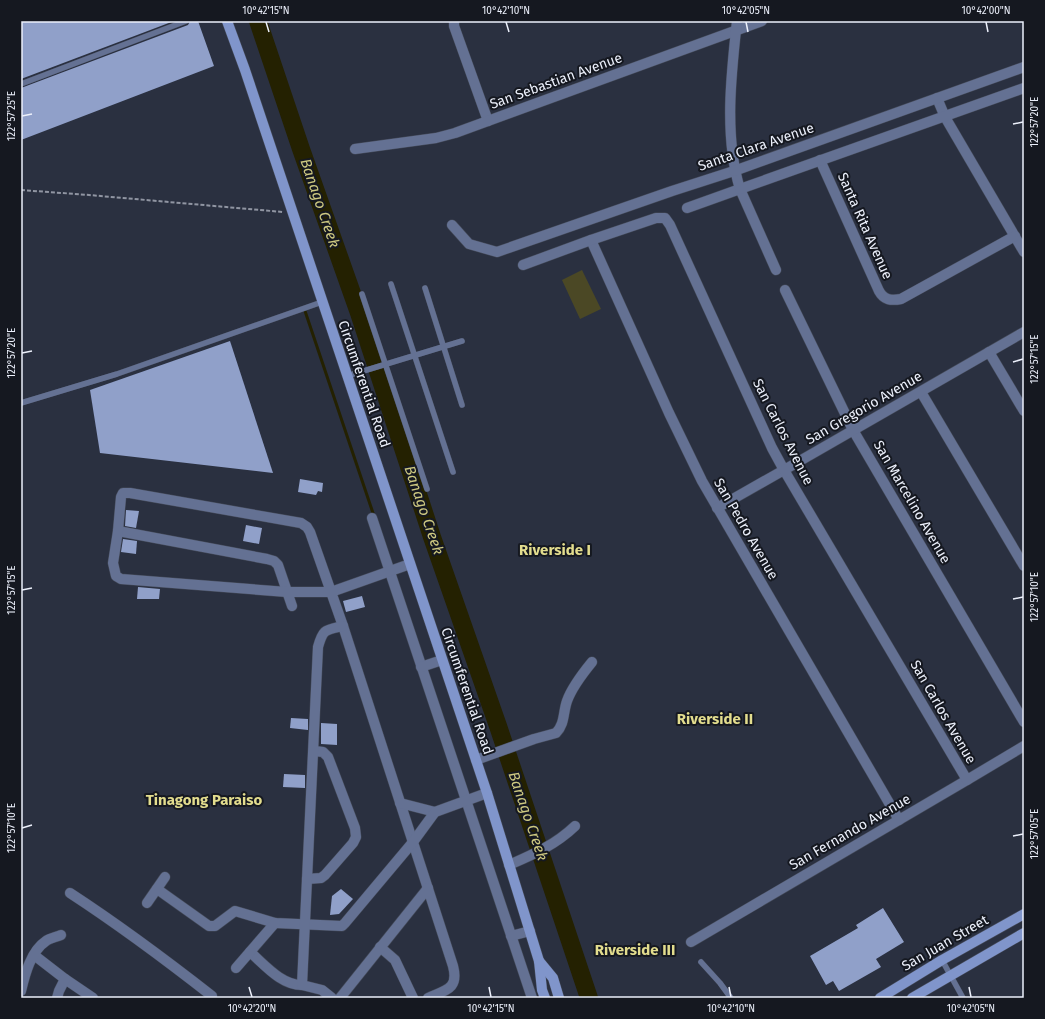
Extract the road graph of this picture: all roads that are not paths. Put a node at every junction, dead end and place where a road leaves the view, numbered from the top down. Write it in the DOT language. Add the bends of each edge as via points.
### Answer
graph roads {
  1 [pos="186,21"];
  2 [pos="227,21"];
  3 [pos="454,21"];
  4 [pos="762,21"];
  5 [pos="736,26"];
  6 [pos="1024,67"];
  7 [pos="21,84"];
  8 [pos="1024,88"];
  9 [pos="936,98"];
  10 [pos="945,117"];
  11 [pos="488,121"];
  12 [pos="355,149"];
  13 [pos="820,160"];
  14 [pos="734,171"];
  15 [pos="740,189"];
  16 [pos="687,208"];
  17 [pos="452,225"];
  18 [pos="1015,236"];
  19 [pos="591,240"];
  20 [pos="1024,252"];
  21 [pos="523,265"];
  22 [pos="776,270"];
  23 [pos="391,284"];
  24 [pos="424,288"];
  25 [pos="785,290"];
  26 [pos="362,294"];
  27 [pos="322,302"];
  28 [pos="1024,332"];
  29 [pos="462,341"];
  30 [pos="443,347"];
  31 [pos="989,352"];
  32 [pos="414,356"];
  33 [pos="383,365"];
  34 [pos="347,376"];
  35 [pos="921,392"];
  36 [pos="21,403"];
  37 [pos="462,406"];
  38 [pos="1024,412"];
  39 [pos="853,430"];
  40 [pos="784,470"];
  41 [pos="453,472"];
  42 [pos="427,490"];
  43 [pos="717,508"];
  44 [pos="372,518"];
  45 [pos="118,531"];
  46 [pos="410,564"];
  47 [pos="1024,566"];
  48 [pos="393,571"];
  49 [pos="287,592"];
  50 [pos="331,592"];
  51 [pos="292,606"];
  52 [pos="343,626"];
  53 [pos="442,660"];
  54 [pos="592,662"];
  55 [pos="425,666"];
  56 [pos="1024,722"];
  57 [pos="1024,746"];
  58 [pos="314,751"];
  59 [pos="476,760"];
  60 [pos="967,780"];
  61 [pos="487,793"];
  62 [pos="469,800"];
  63 [pos="400,803"];
  64 [pos="435,812"];
  65 [pos="899,820"];
  66 [pos="576,826"];
  67 [pos="413,842"];
  68 [pos="509,865"];
  69 [pos="165,877"];
  70 [pos="307,879"];
  71 [pos="428,888"];
  72 [pos="157,889"];
  73 [pos="70,893"];
  74 [pos="148,903"];
  75 [pos="1024,914"];
  76 [pos="275,922"];
  77 [pos="305,925"];
  78 [pos="1024,933"];
  79 [pos="518,934"];
  80 [pos="61,935"];
  81 [pos="691,942"];
  82 [pos="380,947"];
  83 [pos="250,952"];
  84 [pos="34,955"];
  85 [pos="942,960"];
  86 [pos="540,961"];
  87 [pos="701,962"];
  88 [pos="236,968"];
  89 [pos="951,976"];
  90 [pos="66,979"];
  91 [pos="302,985"];
  92 [pos="21,991"];
  93 [pos="212,997"];
  94 [pos="57,998"];
  95 [pos="93,998"];
  96 [pos="332,998"];
  97 [pos="340,998"];
  98 [pos="413,998"];
  99 [pos="428,998"];
  100 [pos="532,998"];
  101 [pos="545,998"];
  102 [pos="559,998"];
  103 [pos="731,998"];
  104 [pos="882,998"];
  105 [pos="912,998"];
  106 [pos="963,998"];
  1 -- 7 [label="lane"];
  2 -- 27 [label="main road, Circumferential Road"];
  3 -- 11 [label="street"];
  4 -- 5 [label="street, San Sebastian Avenue"];
  5 -- 11 [label="street, San Sebastian Avenue"];
  5 -- 14 [label="street" via="730,111"];
  6 -- 9 [label="street, Santa Clara Avenue"];
  8 -- 10 [label="street"];
  9 -- 10 [label="street"];
  9 -- 14 [label="street, Santa Clara Avenue"];
  10 -- 13 [label="street"];
  10 -- 18 [label="street"];
  11 -- 12 [label="street, San Sebastian Avenue" via="436,138"];
  13 -- 15 [label="street"];
  13 -- 18 [label="street, Santa Rita Avenue" via="879,290 888,300 901,299"];
  14 -- 15 [label="street"];
  14 -- 17 [label="street, Santa Clara Avenue" via="497,252 469,244"];
  15 -- 16 [label="street"];
  15 -- 22 [label="street"];
  18 -- 20 [label="street"];
  19 -- 21 [label="street, San Carlos Avenue"];
  19 -- 40 [label="street, San Carlos Avenue" via="656,218 665,218"];
  19 -- 43 [label="street, San Pedro Avenue" via="675,426"];
  23 -- 32 [label="lane"];
  24 -- 30 [label="lane"];
  25 -- 39 [label="street, San Marcelino Avenue"];
  26 -- 33 [label="lane"];
  27 -- 34 [label="main road, Circumferential Road"];
  27 -- 36 [label="lane" via="116,374"];
  28 -- 31 [label="street, San Gregorio Avenue"];
  29 -- 30 [label="lane"];
  30 -- 32 [label="lane"];
  30 -- 37 [label="lane"];
  31 -- 35 [label="street, San Gregorio Avenue"];
  31 -- 38 [label="street"];
  32 -- 33 [label="lane"];
  32 -- 41 [label="lane"];
  33 -- 34 [label="lane"];
  33 -- 42 [label="lane"];
  34 -- 46 [label="main road, Circumferential Road"];
  35 -- 39 [label="street, San Gregorio Avenue"];
  35 -- 47 [label="street"];
  39 -- 40 [label="street, San Gregorio Avenue"];
  39 -- 56 [label="street, San Marcelino Avenue"];
  40 -- 43 [label="street, San Gregorio Avenue"];
  40 -- 60 [label="street, San Carlos Avenue"];
  43 -- 65 [label="street, San Pedro Avenue"];
  44 -- 48 [label="street"];
  45 -- 49 [label="street" via="274,561"];
  45 -- 49 [label="street" via="113,563 116,576 121,579"];
  45 -- 50 [label="street" via="123,493 301,523 310,532"];
  46 -- 48 [label="street"];
  46 -- 53 [label="main road, Circumferential Road"];
  48 -- 50 [label="street"];
  48 -- 55 [label="street"];
  49 -- 50 [label="street"];
  49 -- 51 [label="street"];
  50 -- 52 [label="street"];
  52 -- 58 [label="street" via="326,630 318,647"];
  52 -- 63 [label="street"];
  53 -- 55 [label="street"];
  53 -- 59 [label="main road, Circumferential Road"];
  54 -- 59 [label="street" via="567,700 562,725 556,734 505,748"];
  55 -- 62 [label="street"];
  57 -- 60 [label="street, San Fernando Avenue"];
  58 -- 70 [label="street"];
  58 -- 70 [label="street" via="323,752 328,757 355,828 356,837 321,878"];
  59 -- 61 [label="main road, Circumferential Road"];
  60 -- 65 [label="street, San Fernando Avenue"];
  61 -- 62 [label="street"];
  61 -- 68 [label="main road, Circumferential Road"];
  62 -- 64 [label="street"];
  62 -- 79 [label="street"];
  63 -- 64 [label="street"];
  63 -- 67 [label="street"];
  64 -- 67 [label="street"];
  65 -- 81 [label="street, San Fernando Avenue"];
  66 -- 68 [label="street" via="544,849"];
  67 -- 71 [label="street"];
  67 -- 77 [label="street" via="345,924 337,927"];
  68 -- 79 [label="main road, Circumferential Road"];
  69 -- 72 [label="street"];
  70 -- 77 [label="street"];
  71 -- 82 [label="street"];
  71 -- 99 [label="street" via="455,974 455,982 451,987"];
  72 -- 74 [label="street"];
  72 -- 76 [label="street" via="209,926 215,926 235,910"];
  73 -- 93 [label="street" via="169,962"];
  75 -- 85 [label="main road, San Juan Street"];
  76 -- 77 [label="street"];
  76 -- 83 [label="street"];
  77 -- 91 [label="street"];
  78 -- 89 [label="main road"];
  79 -- 86 [label="main road, Circumferential Road"];
  79 -- 100 [label="street"];
  80 -- 84 [label="street" via="46,941"];
  82 -- 97 [label="street"];
  82 -- 98 [label="street" via="395,960"];
  83 -- 88 [label="street"];
  83 -- 91 [label="street" via="283,980 294,985"];
  84 -- 90 [label="street"];
  84 -- 92 [label="street" via="26,971"];
  85 -- 89 [label="lane"];
  85 -- 104 [label="main road, San Juan Street"];
  86 -- 101 [label="main road, Circumferential Road"];
  86 -- 102 [label="main road, Circumferential Road" via="553,978"];
  87 -- 103 [label="lane"];
  89 -- 105 [label="main road"];
  89 -- 106 [label="lane"];
  90 -- 94 [label="street"];
  90 -- 95 [label="street"];
  91 -- 96 [label="street" via="322,990"];
}
